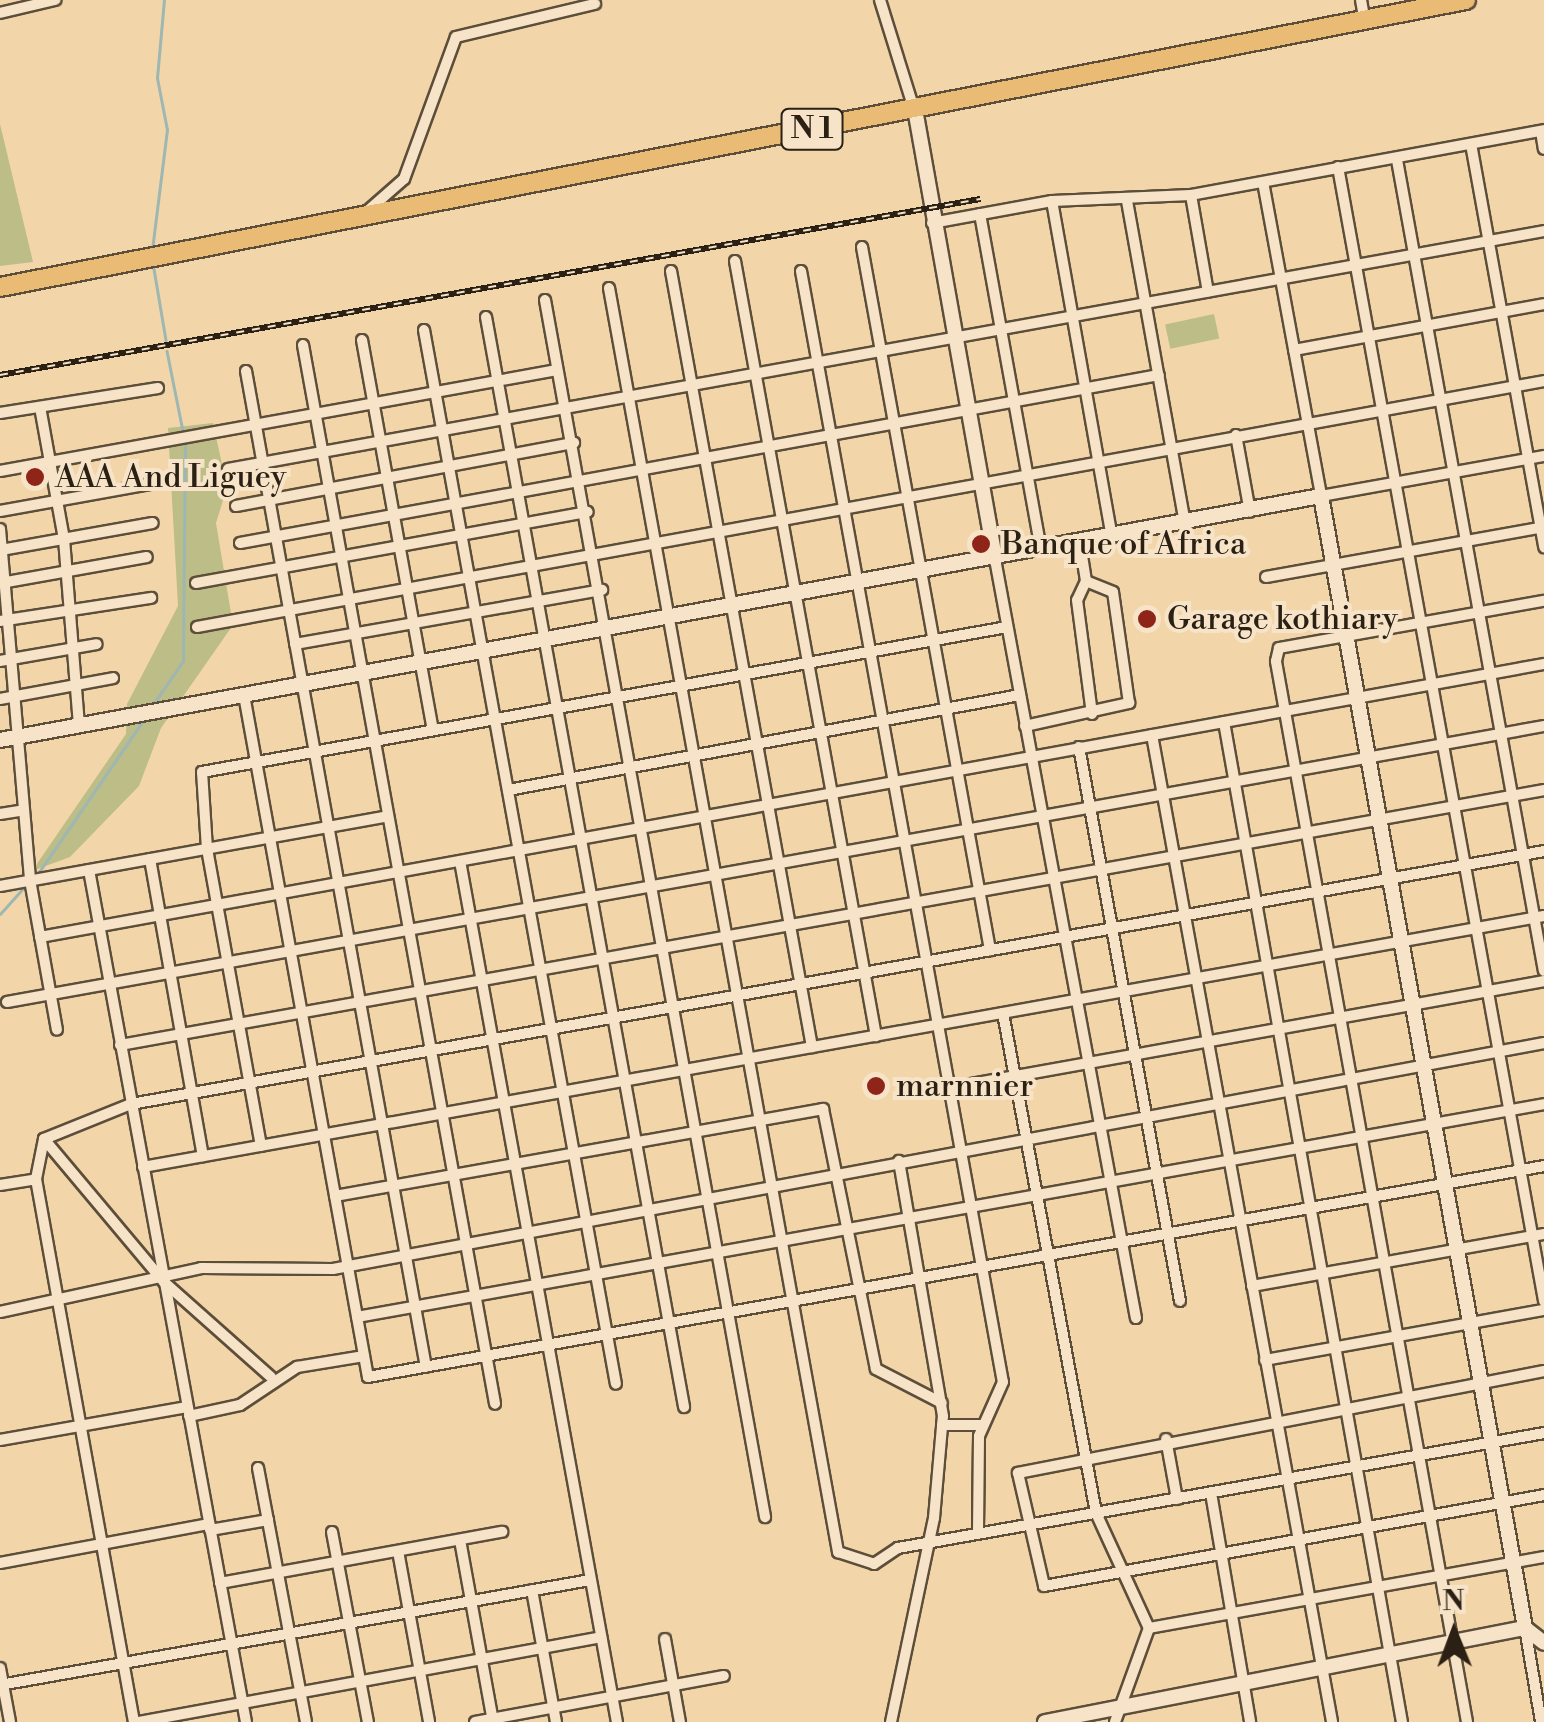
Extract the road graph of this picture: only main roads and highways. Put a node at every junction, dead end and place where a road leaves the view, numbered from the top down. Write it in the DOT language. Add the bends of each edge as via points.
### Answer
graph roads {
  1 [pos="1466,0"];
  2 [pos="1363,9"];
  3 [pos="914,109"];
  4 [pos="0,287"];
  5 [pos="995,559"];
  6 [pos="0,740"];
  7 [pos="1525,1628"];
  8 [pos="1544,1643"];
  9 [pos="1118,1715"];
  10 [pos="1045,1722"];
  1 -- 2 [label="highway, N 1"];
  2 -- 3 [label="highway, N 1"];
  3 -- 4 [label="highway, N 1"];
  3 -- 5 [label="main road"];
  5 -- 6 [label="main road"];
  5 -- 7 [label="main road" via="1321,496"];
  7 -- 8 [label="main road"];
  7 -- 9 [label="main road"];
  9 -- 10 [label="main road"];
}
